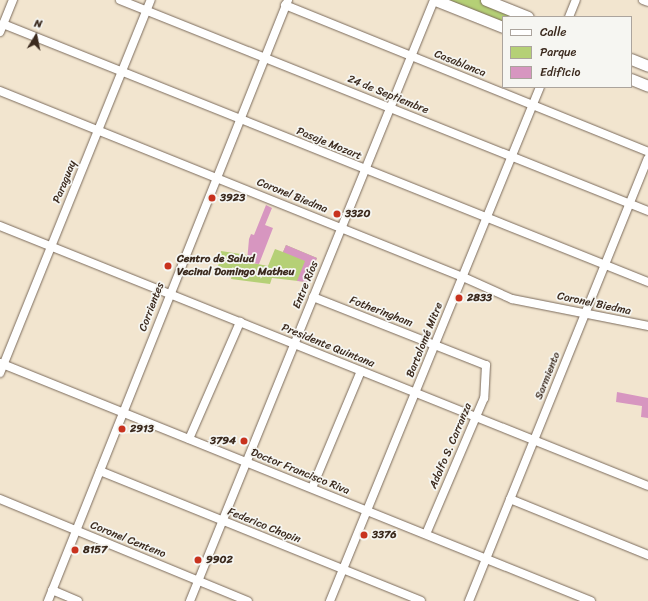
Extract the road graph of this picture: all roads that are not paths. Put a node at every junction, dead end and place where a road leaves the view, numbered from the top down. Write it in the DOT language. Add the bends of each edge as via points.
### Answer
graph roads {
  1 [pos="13,0"];
  2 [pos="120,0"];
  3 [pos="151,0"];
  4 [pos="434,0"];
  5 [pos="486,0"];
  6 [pos="576,0"];
  7 [pos="643,0"];
  8 [pos="648,2"];
  9 [pos="287,3"];
  10 [pos="146,10"];
  11 [pos="526,16"];
  12 [pos="569,16"];
  13 [pos="502,27"];
  14 [pos="2,28"];
  15 [pos="411,56"];
  16 [pos="264,58"];
  17 [pos="632,59"];
  18 [pos="648,66"];
  19 [pos="122,72"];
  20 [pos="632,79"];
  21 [pos="648,86"];
  22 [pos="540,88"];
  23 [pos="0,91"];
  24 [pos="532,105"];
  25 [pos="390,108"];
  26 [pos="239,119"];
  27 [pos="98,131"];
  28 [pos="648,152"];
  29 [pos="511,156"];
  30 [pos="648,159"];
  31 [pos="365,170"];
  32 [pos="215,178"];
  33 [pos="630,204"];
  34 [pos="648,211"];
  35 [pos="486,219"];
  36 [pos="0,226"];
  37 [pos="342,228"];
  38 [pos="51,246"];
  39 [pos="604,267"];
  40 [pos="463,277"];
  41 [pos="648,282"];
  42 [pos="168,293"];
  43 [pos="313,297"];
  44 [pos="585,314"];
  45 [pos="240,322"];
  46 [pos="648,326"];
  47 [pos="294,344"];
  48 [pos="434,344"];
  49 [pos="2,363"];
  50 [pos="486,365"];
  51 [pos="361,371"];
  52 [pos="0,373"];
  53 [pos="415,393"];
  54 [pos="124,412"];
  55 [pos="475,417"];
  56 [pos="189,439"];
  57 [pos="534,440"];
  58 [pos="246,462"];
  59 [pos="100,471"];
  60 [pos="648,486"];
  61 [pos="312,488"];
  62 [pos="0,499"];
  63 [pos="510,499"];
  64 [pos="367,510"];
  65 [pos="223,521"];
  66 [pos="76,530"];
  67 [pos="426,534"];
  68 [pos="648,555"];
  69 [pos="486,558"];
  70 [pos="343,569"];
  71 [pos="198,581"];
  72 [pos="52,590"];
  73 [pos="48,601"];
  74 [pos="78,601"];
  75 [pos="190,601"];
  76 [pos="248,601"];
  77 [pos="330,601"];
  78 [pos="421,601"];
  79 [pos="469,601"];
  80 [pos="592,601"];
  1 -- 14 [label="street"];
  2 -- 10 [label="street, 24 de Septiembre"];
  3 -- 10 [label="street, Paraguay"];
  4 -- 13 [label="main road"];
  4 -- 15 [label="street, Entre Ríos"];
  5 -- 11 [label="main road"];
  6 -- 12 [label="street"];
  7 -- 8 [label="street"];
  9 -- 15 [label="street, Casablanca"];
  9 -- 16 [label="street, Corrientes"];
  10 -- 16 [label="street, 24 de Septiembre"];
  10 -- 19 [label="street, Paraguay"];
  14 -- 19 [label="street, Pasaje Mozart"];
  15 -- 24 [label="street, Casablanca"];
  15 -- 25 [label="street, Entre Ríos"];
  16 -- 25 [label="street, 24 de Septiembre"];
  16 -- 26 [label="street, Corrientes"];
  17 -- 18 [label="main road"];
  19 -- 26 [label="street, Pasaje Mozart"];
  19 -- 27 [label="street, Paraguay"];
  20 -- 21 [label="main road"];
  22 -- 24 [label="street, Bartolomé Mitre"];
  23 -- 27 [label="street, Coronel Biedma"];
  24 -- 28 [label="street, Casablanca"];
  24 -- 29 [label="street, Bartolomé Mitre"];
  25 -- 29 [label="street, 24 de Septiembre"];
  25 -- 31 [label="street, Entre Ríos"];
  26 -- 31 [label="street, Pasaje Mozart"];
  26 -- 32 [label="street, Corrientes"];
  27 -- 32 [label="street, Coronel Biedma"];
  27 -- 38 [label="street, Paraguay"];
  29 -- 33 [label="street, 24 de Septiembre"];
  29 -- 35 [label="street, Bartolomé Mitre"];
  30 -- 33 [label="street, Sarmiento"];
  31 -- 35 [label="street, Pasaje Mozart"];
  31 -- 37 [label="street, Entre Ríos"];
  32 -- 37 [label="street, Coronel Biedma"];
  32 -- 42 [label="street, Corrientes"];
  33 -- 34 [label="street, 24 de Septiembre"];
  33 -- 39 [label="street, Sarmiento"];
  35 -- 39 [label="street, Pasaje Mozart"];
  35 -- 40 [label="street, Bartolomé Mitre"];
  36 -- 38 [label="street, Presidente Quintana"];
  37 -- 40 [label="street, Coronel Biedma"];
  37 -- 43 [label="street, Entre Ríos"];
  38 -- 42 [label="street, Presidente Quintana"];
  38 -- 49 [label="street, Paraguay"];
  39 -- 41 [label="street, Pasaje Mozart"];
  39 -- 44 [label="street, Sarmiento"];
  40 -- 44 [label="street, Coronel Biedma" via="512,300"];
  40 -- 48 [label="street, Bartolomé Mitre"];
  42 -- 45 [label="street, Presidente Quintana"];
  42 -- 54 [label="street, Corrientes"];
  43 -- 47 [label="street, Entre Ríos"];
  43 -- 48 [label="street, Fotheringham"];
  44 -- 46 [label="street, Coronel Biedma"];
  44 -- 57 [label="street, Sarmiento"];
  45 -- 47 [label="street, Presidente Quintana"];
  45 -- 56 [label="street"];
  47 -- 51 [label="street, Presidente Quintana"];
  47 -- 58 [label="street, Entre Ríos"];
  48 -- 50 [label="street, Fotheringham"];
  48 -- 53 [label="street, Bartolomé Mitre"];
  49 -- 52 [label="street, Paraguay"];
  49 -- 54 [label="street, Doctor Francisco Riva"];
  50 -- 55 [label="street, Adolfo S. Carranza" via="484,398"];
  51 -- 53 [label="street, Presidente Quintana"];
  51 -- 61 [label="street"];
  53 -- 55 [label="street, Presidente Quintana"];
  53 -- 64 [label="street, Bartolomé Mitre"];
  54 -- 56 [label="street, Doctor Francisco Riva"];
  54 -- 59 [label="street, Corrientes"];
  55 -- 57 [label="street, Presidente Quintana"];
  55 -- 67 [label="street, Adolfo S. Carranza"];
  56 -- 58 [label="street, Doctor Francisco Riva"];
  57 -- 60 [label="street, Presidente Quintana"];
  57 -- 63 [label="street, Sarmiento"];
  58 -- 61 [label="street, Doctor Francisco Riva"];
  58 -- 65 [label="street, Entre Ríos"];
  59 -- 65 [label="street, Federico Chopin"];
  59 -- 66 [label="street, Corrientes"];
  61 -- 64 [label="street, Doctor Francisco Riva"];
  62 -- 66 [label="street, Coronel Centeno"];
  63 -- 68 [label="street"];
  63 -- 69 [label="street, Sarmiento"];
  64 -- 67 [label="street, Doctor Francisco Riva"];
  64 -- 70 [label="street, Bartolomé Mitre"];
  65 -- 70 [label="street, Federico Chopin"];
  65 -- 71 [label="street, Entre Ríos"];
  66 -- 71 [label="street, Coronel Centeno"];
  66 -- 72 [label="street, Corrientes"];
  67 -- 69 [label="street, Doctor Francisco Riva"];
  69 -- 79 [label="street, Sarmiento"];
  69 -- 80 [label="street, Doctor Francisco Riva"];
  70 -- 77 [label="street, Bartolomé Mitre"];
  70 -- 78 [label="street, Federico Chopin"];
  71 -- 75 [label="street, Entre Ríos"];
  71 -- 76 [label="street, Coronel Centeno"];
  72 -- 73 [label="street, Corrientes"];
  72 -- 74 [label="street"];
}
